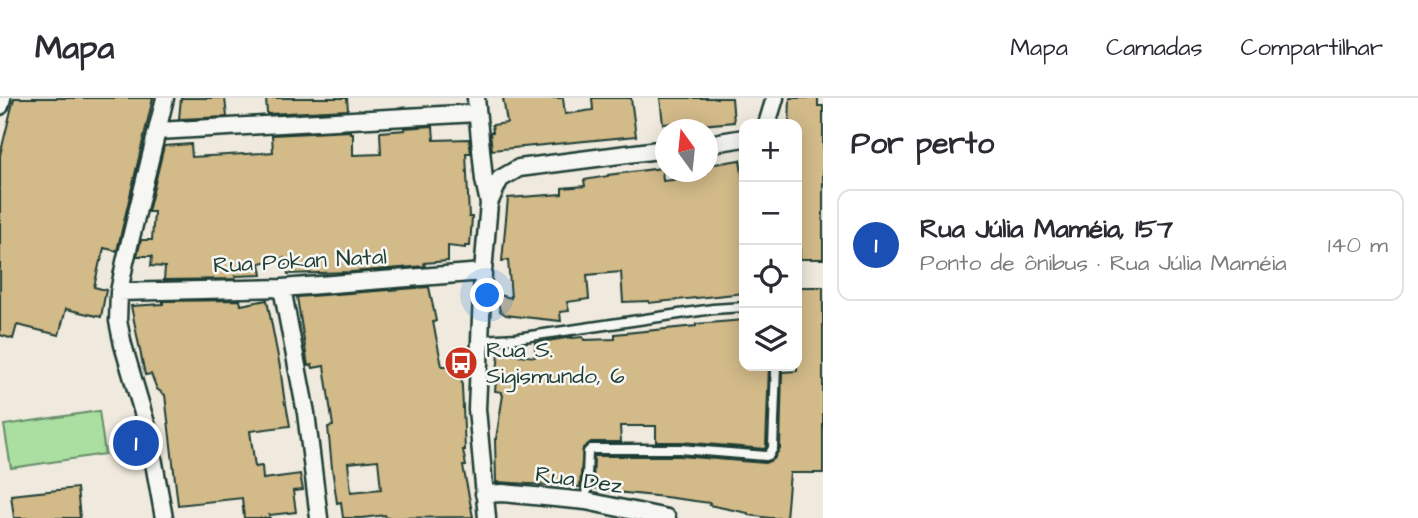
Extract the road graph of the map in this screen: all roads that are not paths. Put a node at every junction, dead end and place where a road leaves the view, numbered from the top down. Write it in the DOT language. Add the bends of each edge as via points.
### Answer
graph roads {
  1 [pos="2,98"];
  2 [pos="165,98"];
  3 [pos="775,98"];
  4 [pos="476,105"];
  5 [pos="0,106"];
  6 [pos="769,119"];
  7 [pos="158,131"];
  8 [pos="739,139"];
  9 [pos="718,142"];
  10 [pos="655,150"];
  11 [pos="489,204"];
  12 [pos="483,272"];
  13 [pos="282,288"];
  14 [pos="119,292"];
  15 [pos="739,307"];
  16 [pos="480,340"];
  17 [pos="776,371"];
  18 [pos="484,494"];
  19 [pos="586,501"];
  20 [pos="164,518"];
  21 [pos="319,518"];
  22 [pos="487,518"];
  23 [pos="658,518"];
  24 [pos="667,518"];
  1 -- 5 [label="street"];
  2 -- 7 [label="street"];
  3 -- 6 [label="street"];
  4 -- 7 [label="street"];
  4 -- 11 [label="street"];
  7 -- 14 [label="street"];
  8 -- 9 [label="street"];
  10 -- 11 [label="street" via="519,167 500,179"];
  11 -- 12 [label="street"];
  12 -- 13 [label="street, Rua Pokan Natal"];
  12 -- 16 [label="street"];
  13 -- 14 [label="street, Rua Pokan Natal"];
  13 -- 21 [label="street" via="306,413"];
  14 -- 20 [label="street" via="118,321 148,430"];
  15 -- 16 [label="lane"];
  16 -- 18 [label="street" via="477,409"];
  17 -- 19 [label="lane" via="769,454 591,449"];
  18 -- 19 [label="street, Rua Dez"];
  18 -- 22 [label="street"];
  19 -- 23 [label="street, Rua Dez"];
  23 -- 24 [label="street, Rua Dez"];
}
